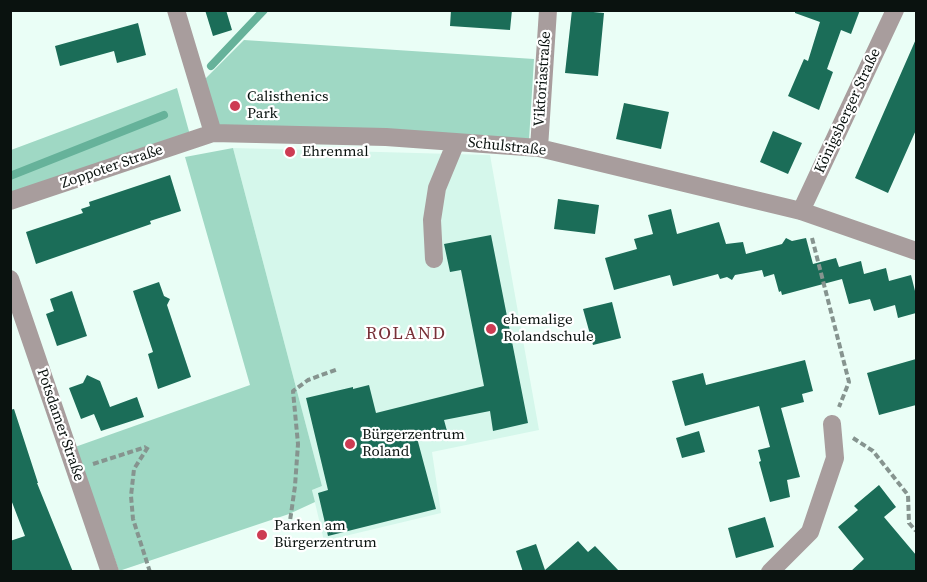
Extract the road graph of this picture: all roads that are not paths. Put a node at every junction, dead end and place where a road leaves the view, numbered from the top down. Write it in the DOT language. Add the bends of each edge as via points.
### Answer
graph roads {
  1 [pos="176,10"];
  2 [pos="548,10"];
  3 [pos="895,10"];
  4 [pos="213,134"];
  5 [pos="456,142"];
  6 [pos="539,148"];
  7 [pos="10,201"];
  8 [pos="803,212"];
  9 [pos="916,251"];
  10 [pos="434,259"];
  11 [pos="10,279"];
  12 [pos="832,424"];
  13 [pos="110,572"];
  14 [pos="770,572"];
  1 -- 4 [label="street"];
  2 -- 6 [label="street, Viktoriastraße"];
  3 -- 8 [label="street, Königsberger Straße"];
  4 -- 5 [label="street, Schulstraße"];
  4 -- 7 [label="street, Zoppoter Straße"];
  5 -- 6 [label="street, Schulstraße"];
  5 -- 10 [label="street" via="437,188 432,220"];
  6 -- 8 [label="street, Schulstraße"];
  8 -- 9 [label="street, Schulstraße"];
  11 -- 13 [label="street, Potsdamer Straße"];
  12 -- 14 [label="street" via="835,458 810,532"];
}
